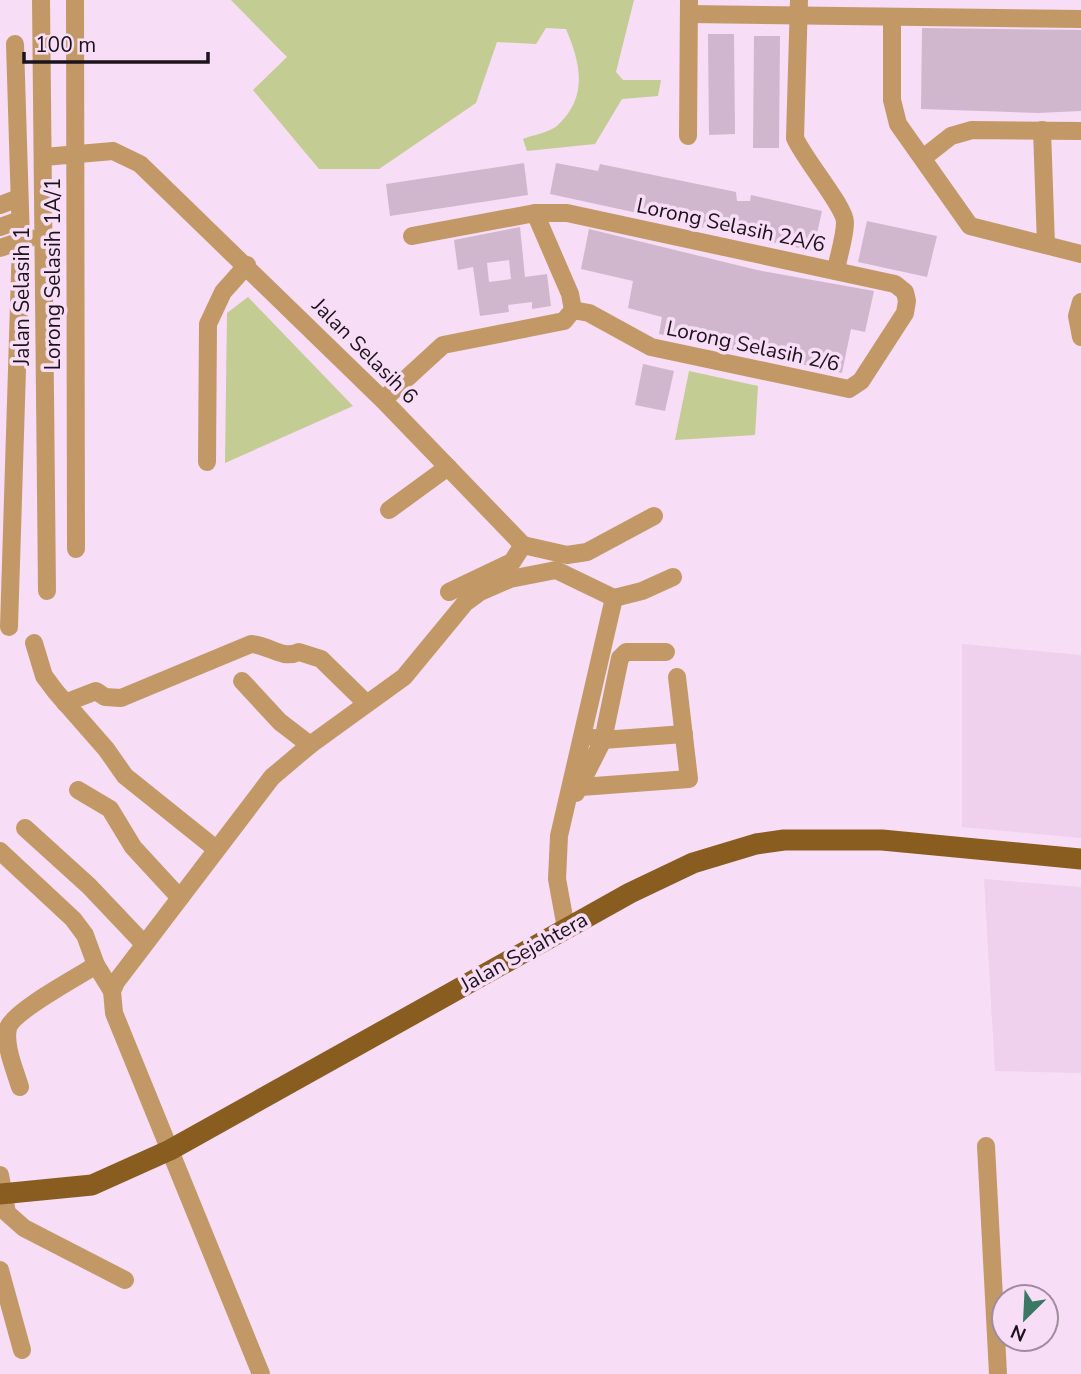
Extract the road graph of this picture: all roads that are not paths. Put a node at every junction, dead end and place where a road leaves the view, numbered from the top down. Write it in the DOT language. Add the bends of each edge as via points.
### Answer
graph roads {
  1 [pos="41,0"];
  2 [pos="75,0"];
  3 [pos="689,7"];
  4 [pos="799,8"];
  5 [pos="892,17"];
  6 [pos="1081,19"];
  7 [pos="15,44"];
  8 [pos="8,83"];
  9 [pos="1042,130"];
  10 [pos="1081,131"];
  11 [pos="688,136"];
  12 [pos="76,152"];
  13 [pos="44,157"];
  14 [pos="923,158"];
  15 [pos="19,198"];
  16 [pos="0,205"];
  17 [pos="535,213"];
  18 [pos="20,220"];
  19 [pos="0,227"];
  20 [pos="45,233"];
  21 [pos="412,236"];
  22 [pos="21,241"];
  23 [pos="1046,245"];
  24 [pos="0,248"];
  25 [pos="1081,254"];
  26 [pos="247,265"];
  27 [pos="835,271"];
  28 [pos="1081,302"];
  29 [pos="573,310"];
  30 [pos="1081,334"];
  31 [pos="849,389"];
  32 [pos="383,400"];
  33 [pos="207,462"];
  34 [pos="448,467"];
  35 [pos="389,510"];
  36 [pos="654,516"];
  37 [pos="523,545"];
  38 [pos="76,549"];
  39 [pos="551,552"];
  40 [pos="555,570"];
  41 [pos="673,577"];
  42 [pos="47,591"];
  43 [pos="449,592"];
  44 [pos="614,598"];
  45 [pos="9,627"];
  46 [pos="34,643"];
  47 [pos="666,652"];
  48 [pos="677,677"];
  49 [pos="242,681"];
  50 [pos="65,703"];
  51 [pos="366,703"];
  52 [pos="582,734"];
  53 [pos="684,734"];
  54 [pos="603,740"];
  55 [pos="310,745"];
  56 [pos="581,787"];
  57 [pos="78,790"];
  58 [pos="565,807"];
  59 [pos="25,828"];
  60 [pos="216,849"];
  61 [pos="0,851"];
  62 [pos="1081,859"];
  63 [pos="180,898"];
  64 [pos="566,928"];
  65 [pos="144,944"];
  66 [pos="96,965"];
  67 [pos="112,991"];
  68 [pos="19,1087"];
  69 [pos="986,1146"];
  70 [pos="170,1150"];
  71 [pos="1,1188"];
  72 [pos="0,1270"];
  73 [pos="125,1280"];
  74 [pos="22,1350"];
  75 [pos="261,1374"];
  76 [pos="998,1374"];
  1 -- 13 [label="street, Jalan Selasih 1"];
  2 -- 12 [label="street, Lorong Selasih 1A/1"];
  3 -- 4 [label="street"];
  3 -- 11 [label="street"];
  4 -- 5 [label="street"];
  4 -- 27 [label="street" via="795,138 845,221"];
  5 -- 6 [label="street"];
  5 -- 14 [label="street" via="892,100 898,124"];
  7 -- 8 [label="street"];
  8 -- 15 [label="street"];
  9 -- 10 [label="street"];
  9 -- 14 [label="street" via="972,130 951,136"];
  9 -- 23 [label="street"];
  12 -- 13 [label="street, Jalan Selasih 6"];
  12 -- 26 [label="street, Jalan Selasih 6" via="113,151 140,164"];
  12 -- 38 [label="street, Lorong Selasih 1A/1"];
  13 -- 20 [label="street, Jalan Selasih 1"];
  14 -- 23 [label="street" via="970,226"];
  15 -- 16 [label="street"];
  15 -- 18 [label="street"];
  17 -- 21 [label="street"];
  17 -- 27 [label="street, Lorong Selasih 2A/6" via="567,213"];
  17 -- 29 [label="street"];
  18 -- 19 [label="street"];
  18 -- 22 [label="street"];
  20 -- 22 [label="street"];
  20 -- 42 [label="street, Jalan Selasih 1"];
  22 -- 24 [label="street"];
  22 -- 45 [label="street"];
  23 -- 25 [label="street"];
  26 -- 32 [label="street, Jalan Selasih 6"];
  26 -- 33 [label="street" via="223,292 208,324"];
  27 -- 31 [label="street, Lorong Selasih 2A/6" via="895,284 905,292 907,301 905,313 861,381"];
  28 -- 30 [label="street" via="1077,316"];
  29 -- 31 [label="street, Lorong Selasih 2/6" via="589,313 651,347"];
  29 -- 32 [label="street" via="564,321 443,345"];
  32 -- 34 [label="street, Jalan Selasih 6"];
  34 -- 35 [label="street"];
  34 -- 37 [label="street, Jalan Selasih 6"];
  36 -- 39 [label="street" via="587,552"];
  37 -- 39 [label="street"];
  37 -- 43 [label="street" via="512,562"];
  39 -- 40 [label="street"];
  40 -- 44 [label="street"];
  40 -- 51 [label="street" via="510,579 480,592 465,603 404,677"];
  41 -- 44 [label="street"];
  44 -- 52 [label="street"];
  46 -- 50 [label="street" via="44,676"];
  47 -- 54 [label="street" via="626,652 620,659"];
  48 -- 53 [label="street"];
  49 -- 55 [label="street" via="280,722"];
  50 -- 51 [label="street" via="96,691 121,698 251,644 290,656 299,652 321,659"];
  50 -- 60 [label="street" via="125,776"];
  51 -- 55 [label="street"];
  52 -- 54 [label="street"];
  52 -- 58 [label="street"];
  53 -- 54 [label="street"];
  53 -- 56 [label="street" via="689,779"];
  54 -- 56 [label="street"];
  55 -- 60 [label="street" via="272,777"];
  56 -- 58 [label="street"];
  57 -- 63 [label="street" via="110,809 133,847"];
  58 -- 64 [label="street" via="557,878"];
  59 -- 65 [label="street"];
  60 -- 63 [label="street"];
  61 -- 66 [label="street" via="73,919 85,935"];
  62 -- 64 [label="main road, Jalan Sejahtera" via="881,840 784,840 734,849 693,863"];
  63 -- 65 [label="street"];
  64 -- 70 [label="main road, Jalan Sejahtera"];
  65 -- 67 [label="street"];
  66 -- 67 [label="street"];
  66 -- 68 [label="street" via="22,1012 9,1027"];
  67 -- 70 [label="street" via="114,1013"];
  69 -- 76 [label="street"];
  70 -- 71 [label="main road, Jalan Sejahtera" via="92,1185"];
  70 -- 75 [label="street"];
  71 -- 73 [label="street" via="7,1213 24,1228"];
  72 -- 74 [label="street"];
}
